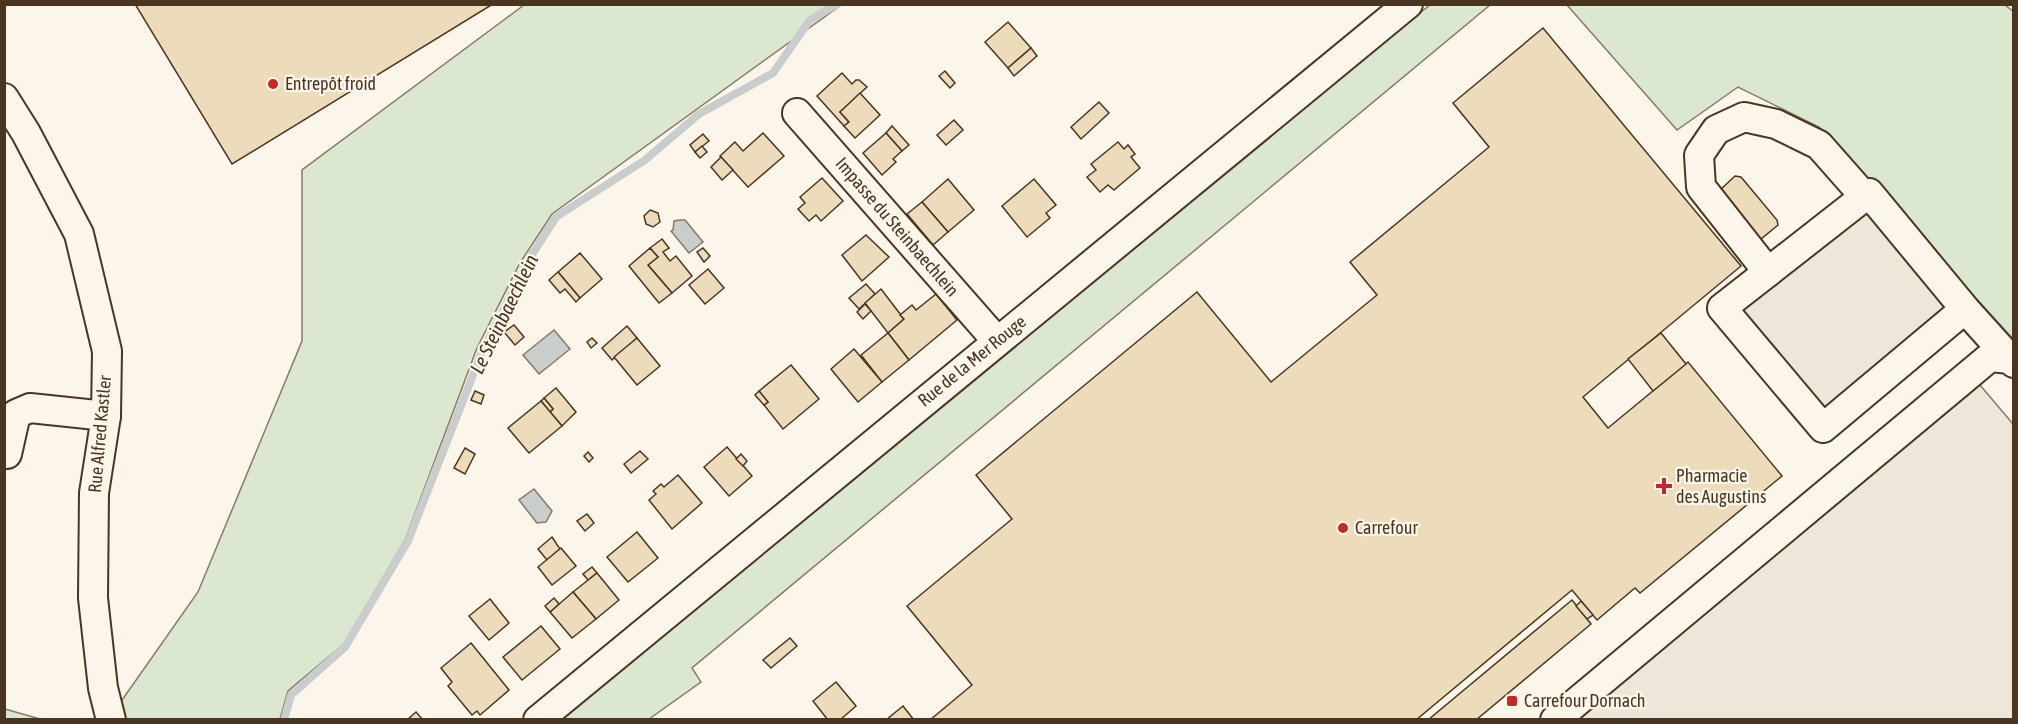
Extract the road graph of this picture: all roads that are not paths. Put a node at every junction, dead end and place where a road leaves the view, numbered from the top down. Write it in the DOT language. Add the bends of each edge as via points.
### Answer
graph roads {
  1 [pos="1408,4"];
  2 [pos="4,98"];
  3 [pos="797,112"];
  4 [pos="1864,196"];
  5 [pos="1768,272"];
  6 [pos="1965,309"];
  7 [pos="997,341"];
  8 [pos="2012,361"];
  9 [pos="106,416"];
  10 [pos="4,454"];
  11 [pos="111,720"];
  12 [pos="538,720"];
  13 [pos="1555,720"];
  1 -- 7 [label="street, Rue de la Mer Rouge"];
  2 -- 9 [label="street, Rue Alfred Kastler" via="79,234 107,351"];
  3 -- 7 [label="street, Impasse du Steinbaechlein"];
  4 -- 5 [label="street"];
  4 -- 5 [label="street" via="1819,145 1776,124 1744,117 1716,130 1699,155 1701,188"];
  4 -- 6 [label="street" via="1869,193"];
  5 -- 6 [label="street" via="1722,308 1823,428"];
  6 -- 8 [label="street"];
  7 -- 12 [label="street, Rue de la Mer Rouge"];
  8 -- 13 [label="street" via="1990,357"];
  9 -- 10 [label="street" via="30,408 16,414"];
  9 -- 11 [label="street, Rue Alfred Kastler" via="94,493 93,598 103,688"];
}
